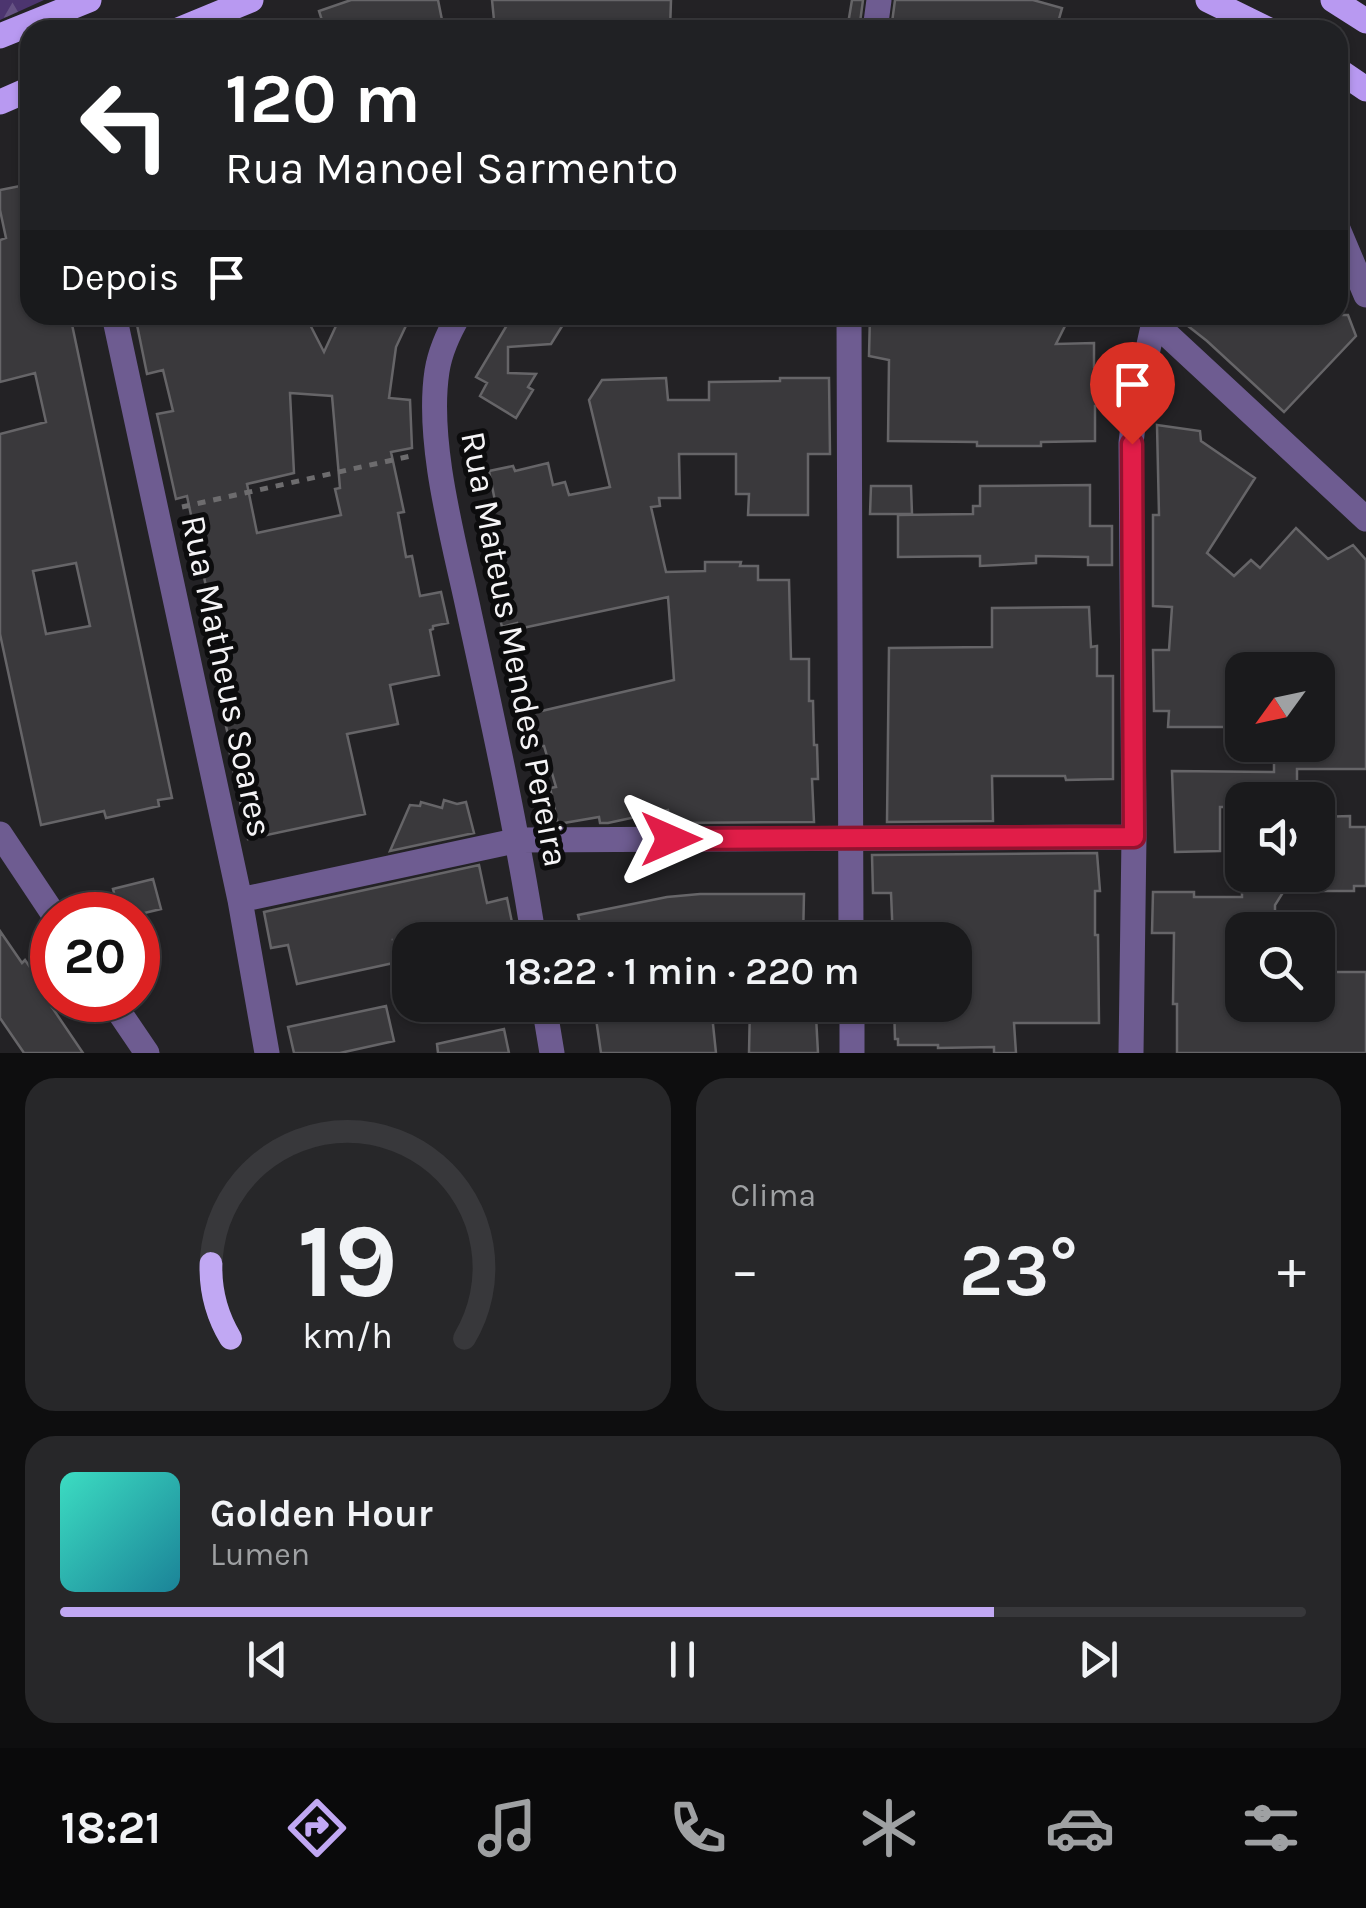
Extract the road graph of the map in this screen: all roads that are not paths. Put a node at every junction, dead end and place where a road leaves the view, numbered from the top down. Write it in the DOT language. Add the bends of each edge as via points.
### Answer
graph roads {
  1 [pos="90,0"];
  2 [pos="252,0"];
  3 [pos="1208,0"];
  4 [pos="1333,0"];
  5 [pos="40,20"];
  6 [pos="203,20"];
  7 [pos="1248,20"];
  8 [pos="1366,21"];
  9 [pos="1348,252"];
  10 [pos="1366,295"];
  11 [pos="116,325"];
  12 [pos="454,325"];
  13 [pos="849,325"];
  14 [pos="1149,325"];
  15 [pos="1158,325"];
  16 [pos="1366,519"];
  17 [pos="0,834"];
  18 [pos="851,837"];
  19 [pos="1134,837"];
  20 [pos="519,840"];
  21 [pos="39,892"];
  22 [pos="240,900"];
  23 [pos="531,922"];
  24 [pos="852,922"];
  25 [pos="126,1022"];
  26 [pos="547,1022"];
  27 [pos="852,1022"];
  28 [pos="147,1053"];
  29 [pos="267,1053"];
  30 [pos="552,1053"];
  31 [pos="852,1053"];
  32 [pos="1131,1053"];
  1 -- 5 [label="main road"];
  2 -- 6 [label="main road"];
  3 -- 7 [label="main road"];
  4 -- 8 [label="main road"];
  9 -- 10 [label="street"];
  11 -- 22 [label="street, Rua Matheus Soares"];
  12 -- 20 [label="street, Rua Mateus Mendes Pereira" via="437,370 438,452"];
  13 -- 18 [label="street"];
  14 -- 19 [label="street" via="1132,444"];
  15 -- 16 [label="street"];
  17 -- 21 [label="street"];
  18 -- 19 [label="street"];
  18 -- 20 [label="street"];
  18 -- 24 [label="street"];
  19 -- 32 [label="street"];
  20 -- 22 [label="street"];
  20 -- 23 [label="street, Rua Mateus Mendes Pereira"];
  22 -- 29 [label="street, Rua Matheus Soares"];
  25 -- 28 [label="street"];
  26 -- 30 [label="street"];
  27 -- 31 [label="street"];
}
